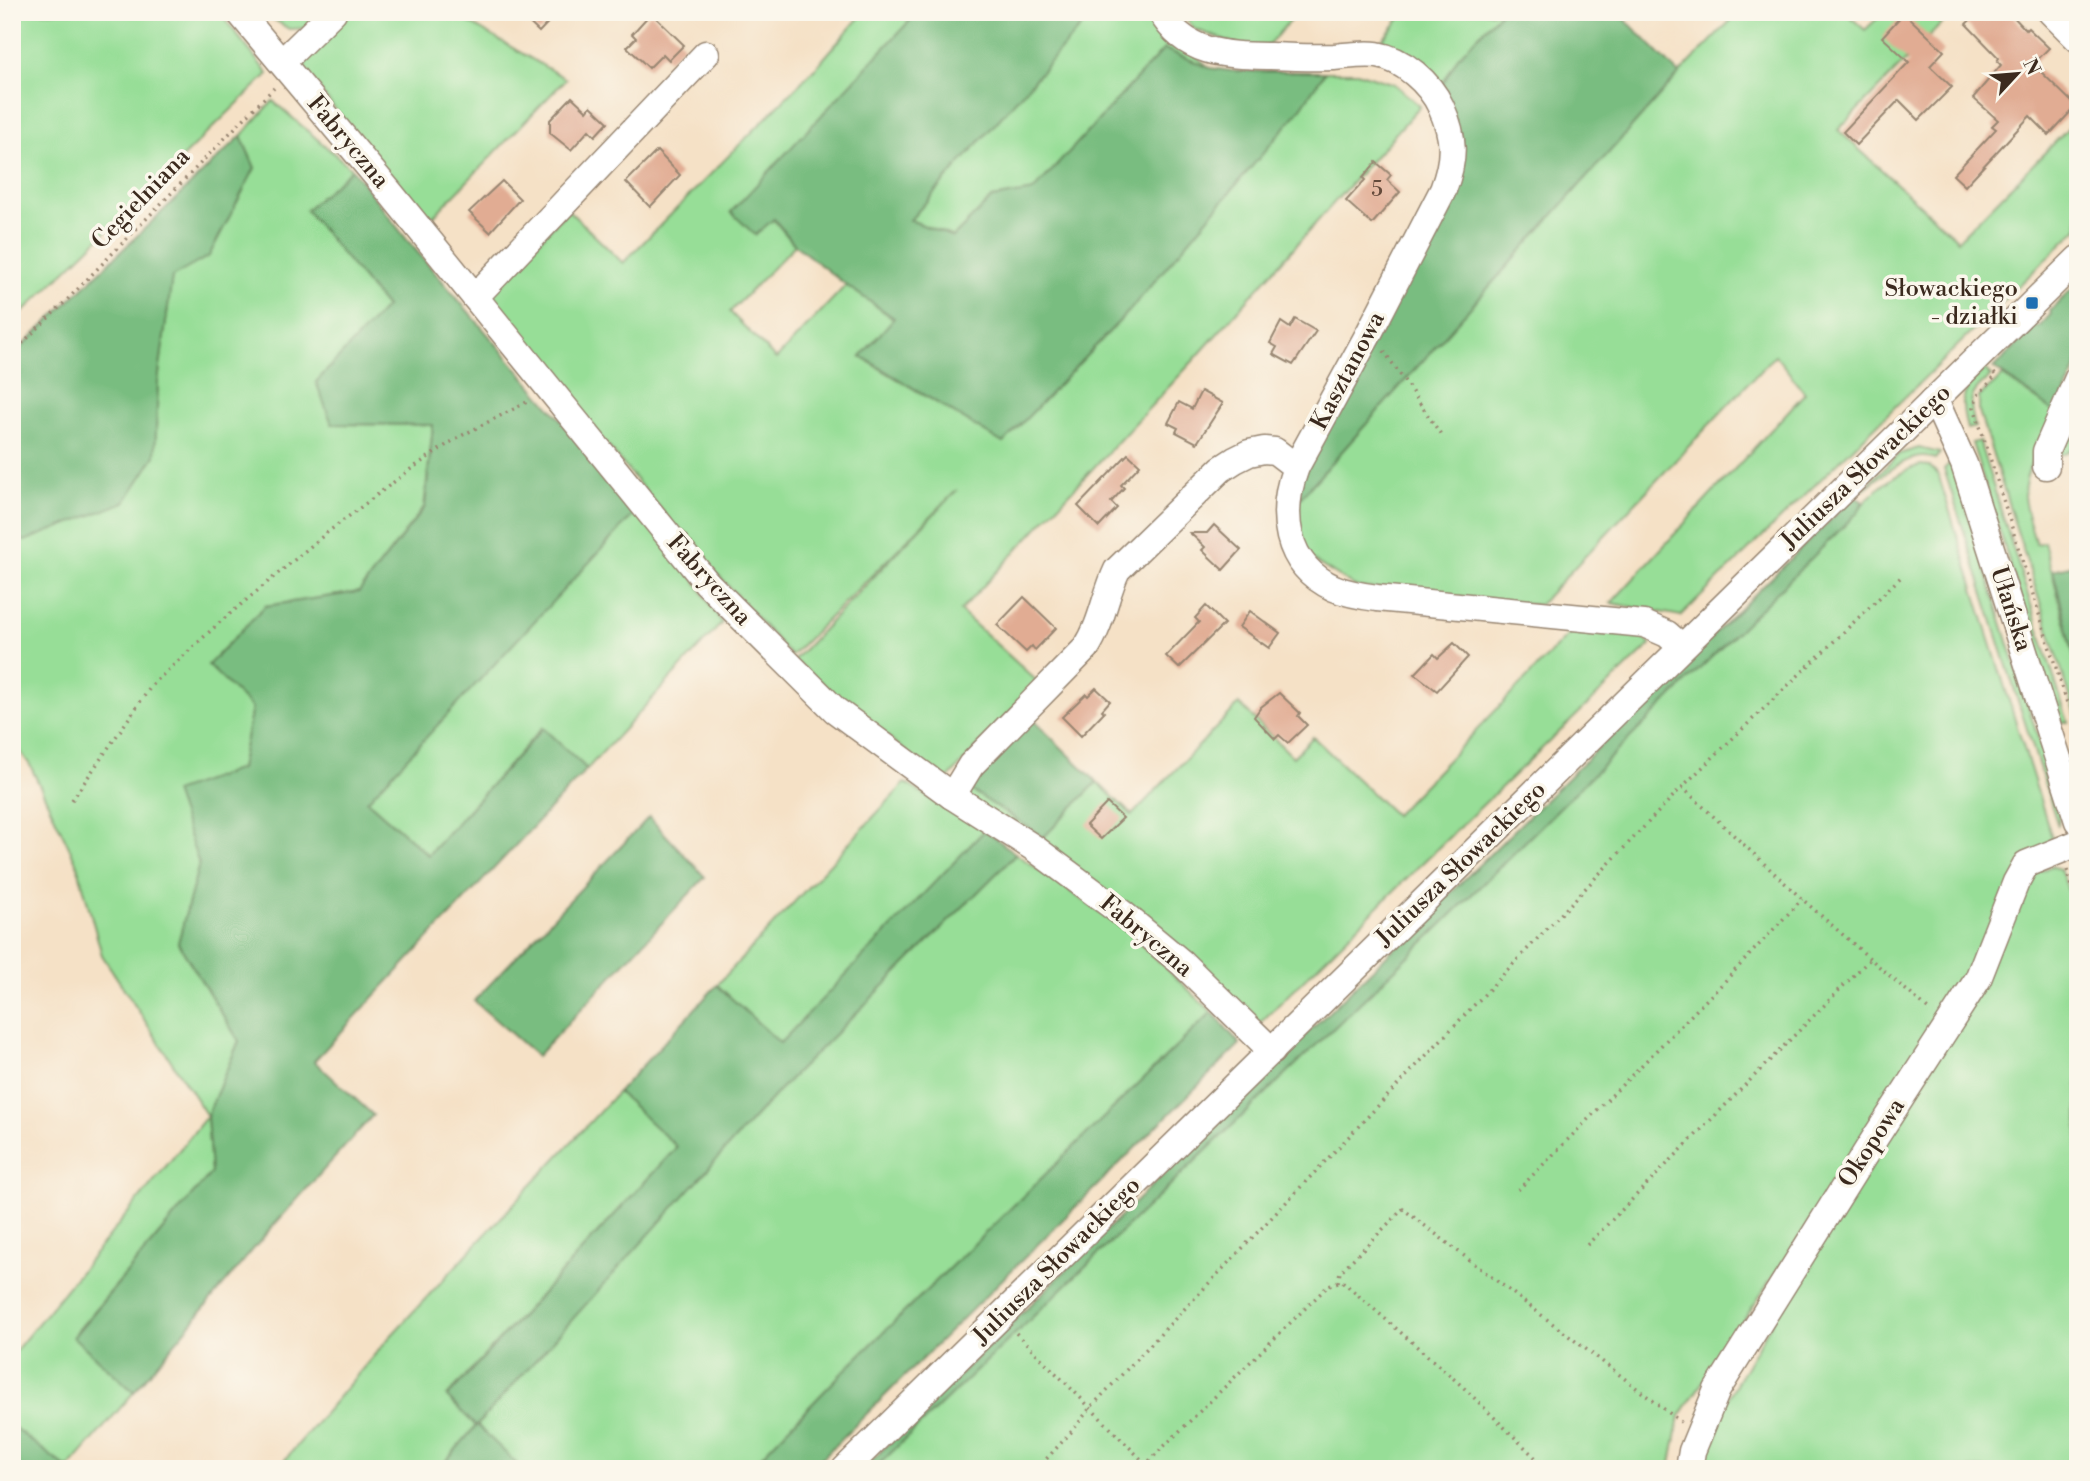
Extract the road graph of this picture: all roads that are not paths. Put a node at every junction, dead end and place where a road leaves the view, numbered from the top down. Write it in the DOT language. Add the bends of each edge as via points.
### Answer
graph roads {
  1 [pos="239,12"];
  2 [pos="333,12"];
  3 [pos="1161,12"];
  4 [pos="2051,12"];
  5 [pos="2078,39"];
  6 [pos="706,54"];
  7 [pos="282,62"];
  8 [pos="2078,259"];
  9 [pos="475,297"];
  10 [pos="2078,378"];
  11 [pos="1932,402"];
  12 [pos="2046,466"];
  13 [pos="1296,467"];
  14 [pos="1682,647"];
  15 [pos="952,796"];
  16 [pos="2078,821"];
  17 [pos="2078,843"];
  18 [pos="1272,1051"];
  19 [pos="845,1469"];
  20 [pos="1689,1469"];
  1 -- 7 [label="street, Fabryczna"];
  2 -- 7 [label="street"];
  3 -- 13 [label="street, Kasztanowa" via="1176,32 1218,54 1376,55 1398,61 1426,85 1447,121 1452,166 1443,190"];
  4 -- 5 [label="street"];
  6 -- 9 [label="street"];
  7 -- 9 [label="street, Fabryczna"];
  8 -- 11 [label="street, Juliusza Słowackiego"];
  9 -- 15 [label="street, Fabryczna" via="724,601 835,710"];
  10 -- 12 [label="street" via="2046,451"];
  11 -- 14 [label="street, Juliusza Słowackiego"];
  11 -- 16 [label="street, Ułańska" via="1962,456"];
  13 -- 14 [label="street, Kasztanowa" via="1286,503 1289,537 1302,562 1333,588 1377,598 1644,624"];
  13 -- 15 [label="street" via="1275,451 1264,450 1221,469 1117,570 1095,635 1086,648 971,765"];
  14 -- 18 [label="street, Juliusza Słowackiego"];
  15 -- 18 [label="street, Fabryczna" via="1034,848 1123,914 1182,963"];
  17 -- 20 [label="street, Okopowa" via="2026,864 1978,979 1724,1378 1699,1431"];
  18 -- 19 [label="street, Juliusza Słowackiego"];
}
